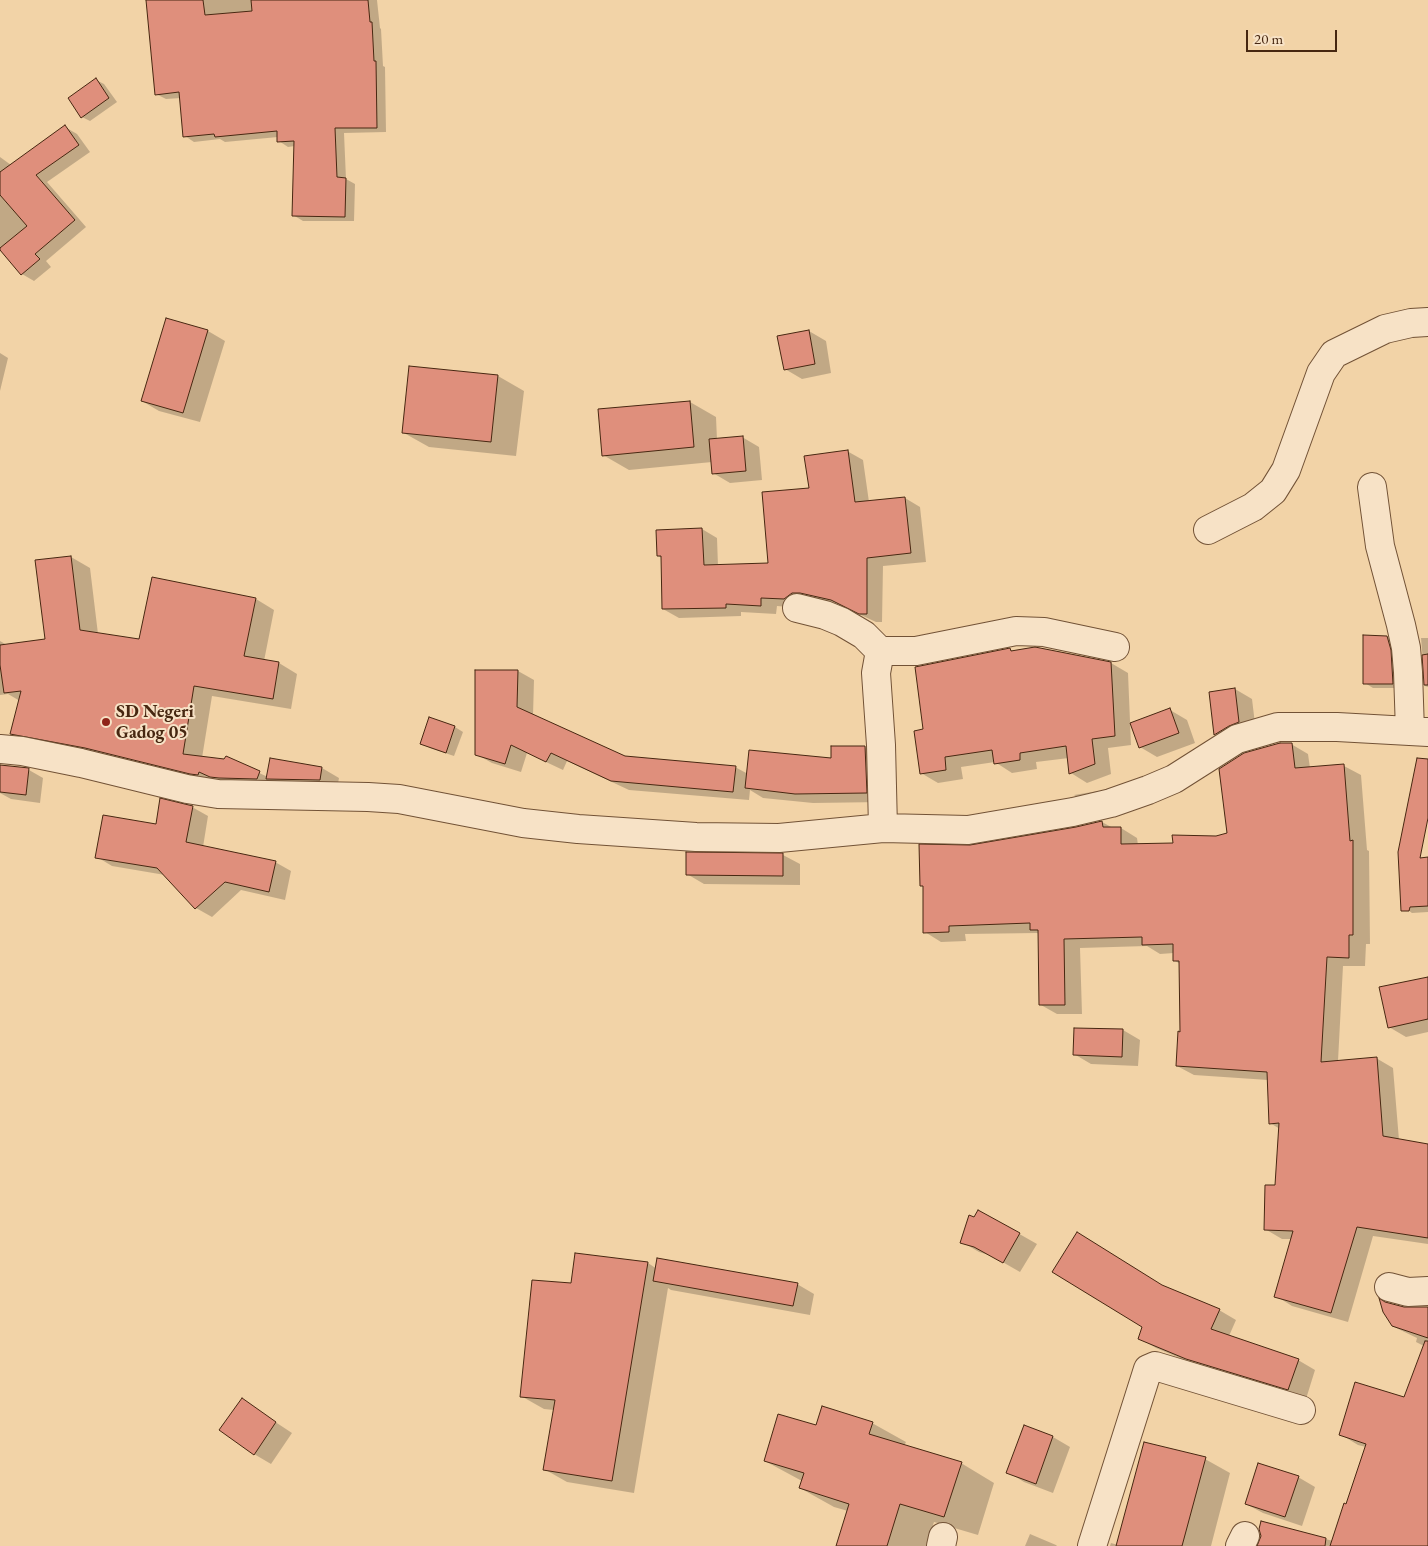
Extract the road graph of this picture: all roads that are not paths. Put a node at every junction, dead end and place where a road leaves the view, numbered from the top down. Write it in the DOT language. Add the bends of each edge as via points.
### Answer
graph roads {
  1 [pos="1428,322"];
  2 [pos="1372,487"];
  3 [pos="1208,530"];
  4 [pos="797,608"];
  5 [pos="1115,647"];
  6 [pos="880,652"];
  7 [pos="1419,732"];
  8 [pos="0,749"];
  9 [pos="883,828"];
  10 [pos="1389,1288"];
  11 [pos="1428,1291"];
  12 [pos="1301,1410"];
  13 [pos="1092,1546"];
  1 -- 3 [label="street" via="1385,329 1334,354 1321,373 1286,470 1274,491 1253,507"];
  2 -- 7 [label="street" via="1380,546 1406,648"];
  4 -- 6 [label="street" via="842,622 864,635"];
  5 -- 6 [label="street" via="1044,632 1016,631 916,651"];
  6 -- 9 [label="street" via="876,673"];
  7 -- 9 [label="street" via="1278,727 1237,739 1174,779 1110,804 968,830"];
  8 -- 9 [label="street" via="81,763 202,792 399,799 524,823 578,829 696,837 779,838"];
  10 -- 11 [label="street" via="1408,1292"];
  12 -- 13 [label="street" via="1152,1367 1146,1372"];
}
